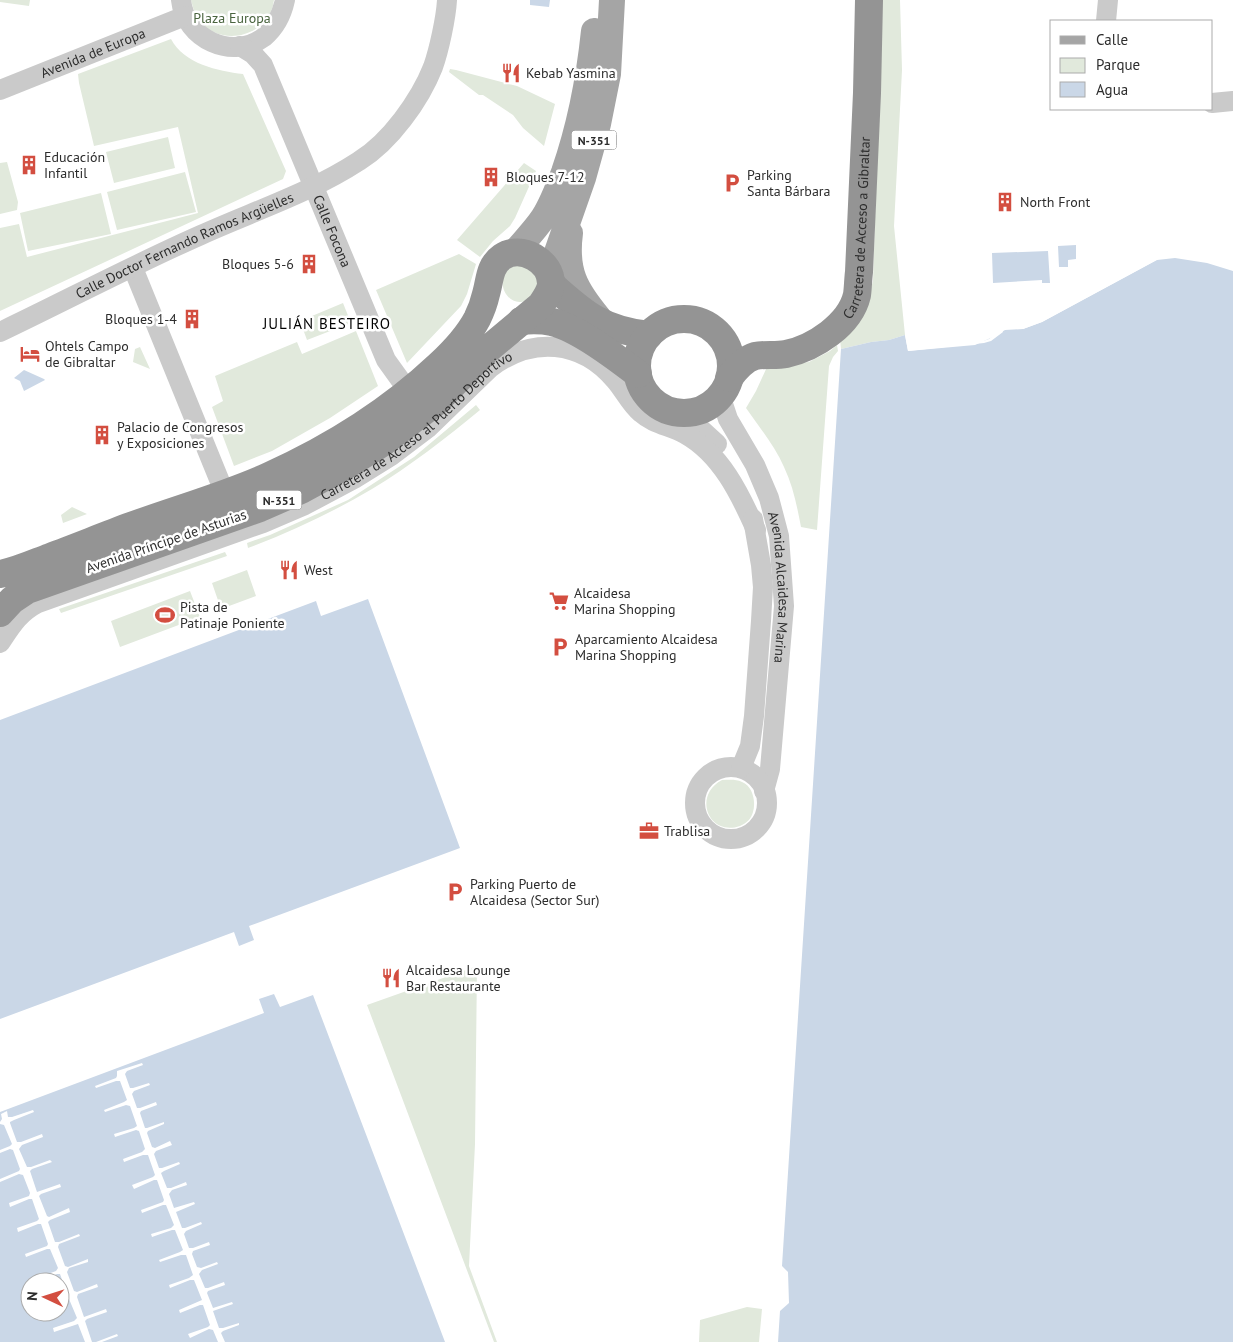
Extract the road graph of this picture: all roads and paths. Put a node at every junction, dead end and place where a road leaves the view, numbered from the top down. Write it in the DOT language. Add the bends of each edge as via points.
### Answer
graph roads {
  1 [pos="285,0"];
  2 [pos="447,0"];
  3 [pos="598,0"];
  4 [pos="612,0"];
  5 [pos="869,0"];
  6 [pos="1108,0"];
  7 [pos="183,8"];
  8 [pos="1106,20"];
  9 [pos="266,35"];
  10 [pos="240,46"];
  11 [pos="263,65"];
  12 [pos="0,90"];
  13 [pos="1233,101"];
  14 [pos="1213,103"];
  15 [pos="314,187"];
  16 [pos="575,200"];
  17 [pos="514,253"];
  18 [pos="133,268"];
  19 [pos="550,280"];
  20 [pos="521,321"];
  21 [pos="604,324"];
  22 [pos="0,332"];
  23 [pos="649,335"];
  24 [pos="638,374"];
  25 [pos="725,386"];
  26 [pos="409,392"];
  27 [pos="680,412"];
  28 [pos="225,494"];
  29 [pos="756,530"];
  30 [pos="0,574"];
  31 [pos="0,613"];
  32 [pos="0,643"];
  33 [pos="741,768"];
  34 [pos="764,791"];
  1 -- 9 [label="street" via="282,14"];
  2 -- 15 [label="street, Calle Doctor Fernando Ramos Argüelles" via="434,64 400,122 360,161"];
  3 -- 17 [label="main road, Avenida Príncipe de Asturias / N-351" via="586,91 576,135 558,189 544,216"];
  4 -- 16 [label="main road, Avenida Príncipe de Asturias / N-351" via="608,74 591,154"];
  5 -- 25 [label="highway, Carretera de Acceso a Gibraltar" via="856,297 846,319 826,337 786,354 748,359 735,370"];
  6 -- 8 [label="street"];
  7 -- 10 [label="street" via="198,34 218,45"];
  7 -- 12 [label="street, Avenida de Europa"];
  9 -- 10 [label="street"];
  9 -- 11 [label="street, Calle Focona"];
  10 -- 11 [label="street, Calle Focona"];
  11 -- 15 [label="street, Calle Focona"];
  13 -- 14 [label="street"];
  15 -- 18 [label="street, Calle Doctor Fernando Ramos Argüelles" via="200,235"];
  15 -- 26 [label="street, Calle Focona" via="386,360"];
  16 -- 19 [label="main road, Avenida Príncipe de Asturias / N-351"];
  16 -- 21 [label="main road" via="568,253 571,273 582,296"];
  17 -- 19 [label="highway" via="526,253 536,258 547,270"];
  17 -- 26 [label="highway, Avenida Príncipe de Asturias / N-351" via="501,258 490,272 482,308 465,338"];
  18 -- 22 [label="street, Calle Doctor Fernando Ramos Argüelles"];
  18 -- 28 [label="street"];
  19 -- 20 [label="highway, Avenida Príncipe de Asturias / N-351" via="548,295 541,305"];
  19 -- 21 [label="highway" via="587,314"];
  20 -- 24 [label="highway" via="561,325 606,350"];
  20 -- 31 [label="highway, Avenida Príncipe de Asturias / N-351" via="436,402 382,444 345,466 260,508 27,590"];
  21 -- 23 [label="highway"];
  23 -- 24 [label="highway" via="639,353"];
  23 -- 25 [label="highway" via="666,322 680,319 707,325 718,334 729,356"];
  24 -- 27 [label="highway" via="648,396 668,410"];
  25 -- 27 [label="highway" via="712,403 691,412"];
  25 -- 34 [label="street, Avenida Alcaidesa Marina" via="728,419 756,465 779,536 784,606 770,769"];
  26 -- 28 [label="highway, Avenida Príncipe de Asturias / N-351" via="332,444"];
  27 -- 29 [label="street, Avenida Alcaidesa Marina" via="726,453 738,472"];
  28 -- 30 [label="highway, Avenida Príncipe de Asturias / N-351"];
  29 -- 32 [label="street, Carretera de Acceso al Puerto Deportivo" via="733,484 704,446 641,414 616,380 590,358 566,349 541,346 500,360 428,428 391,456 305,505 38,603 22,613"];
  29 -- 33 [label="street, Avenida Alcaidesa Marina" via="763,587 761,621 750,746"];
  33 -- 34 [label="street" via="759,781"];
  33 -- 34 [label="street" via="719,769 702,781 695,809 701,823 717,836 737,838 747,835 762,821 766,812"];
}
